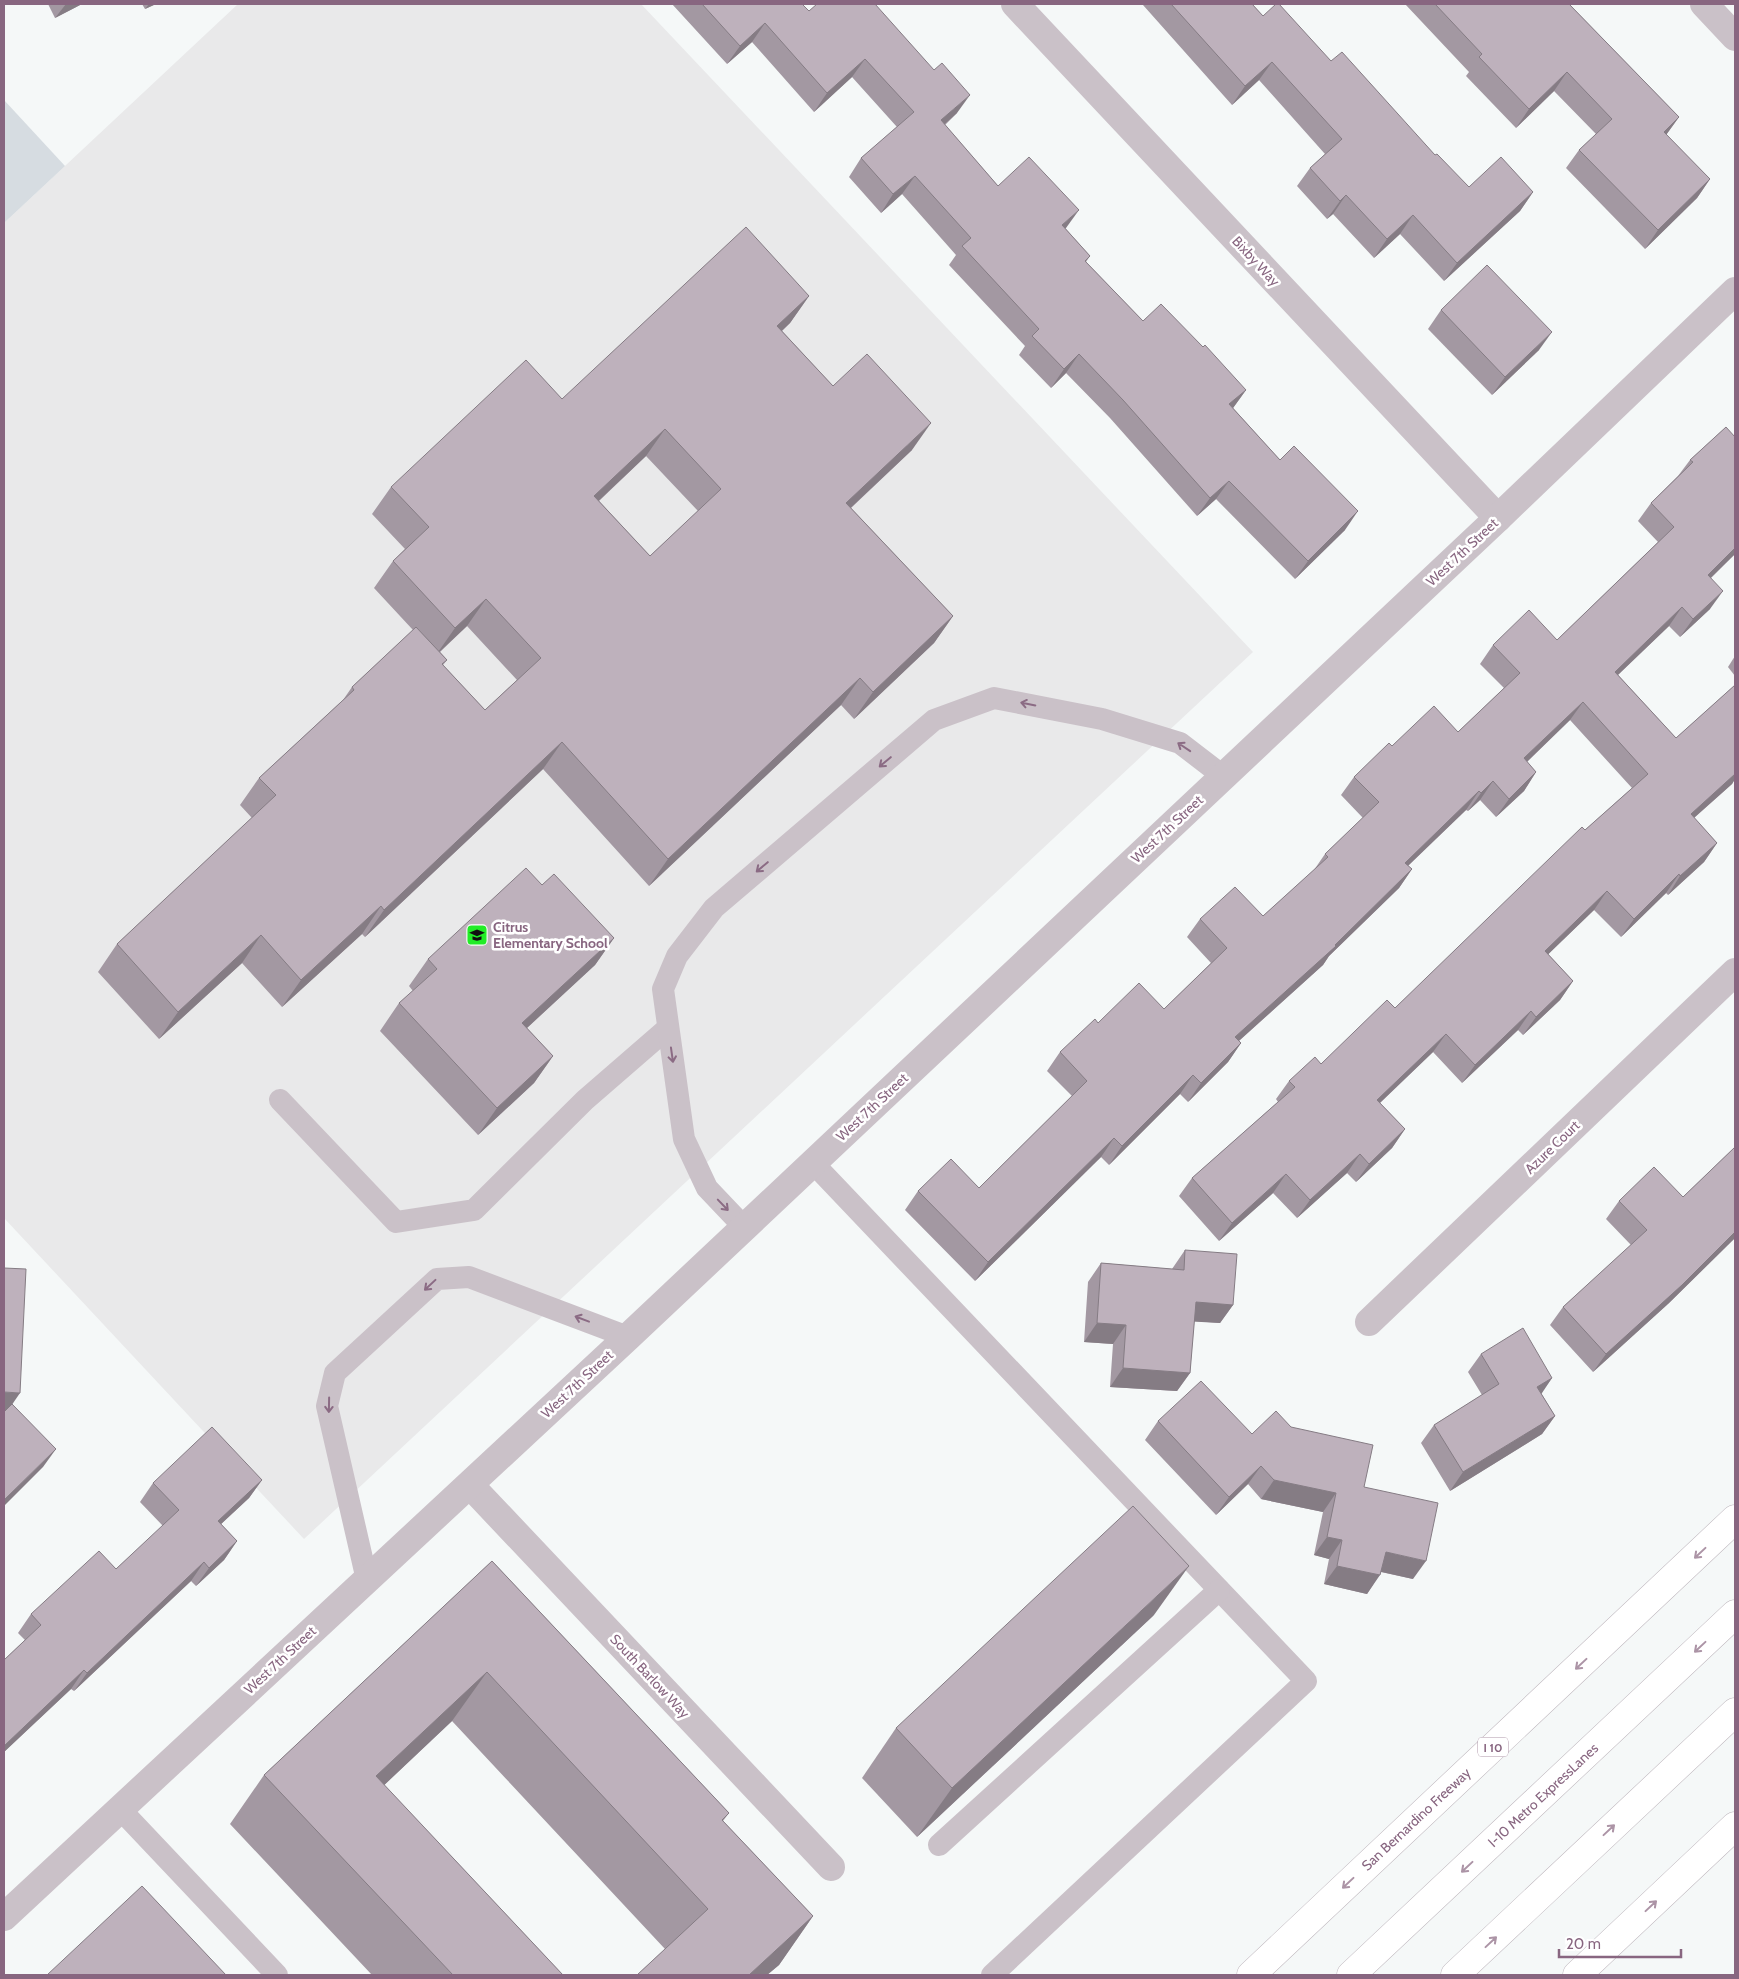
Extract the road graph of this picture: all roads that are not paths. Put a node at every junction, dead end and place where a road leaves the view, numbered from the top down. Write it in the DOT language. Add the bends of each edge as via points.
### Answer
graph roads {
  1 [pos="1015,4"];
  2 [pos="1704,4"];
  3 [pos="1735,37"];
  4 [pos="1735,291"];
  5 [pos="1498,518"];
  6 [pos="1223,776"];
  7 [pos="1735,972"];
  8 [pos="668,1028"];
  9 [pos="280,1100"];
  10 [pos="813,1162"];
  11 [pos="744,1227"];
  12 [pos="1368,1322"];
  13 [pos="628,1337"];
  14 [pos="470,1485"];
  15 [pos="1735,1519"];
  16 [pos="367,1580"];
  17 [pos="1219,1590"];
  18 [pos="1735,1614"];
  19 [pos="1735,1712"];
  20 [pos="120,1808"];
  21 [pos="1735,1826"];
  22 [pos="940,1845"];
  23 [pos="831,1867"];
  24 [pos="4,1918"];
  25 [pos="277,1975"];
  26 [pos="992,1975"];
  27 [pos="1251,1975"];
  28 [pos="1352,1975"];
  29 [pos="1455,1975"];
  30 [pos="1577,1975"];
  1 -- 5 [label="street, Bixby Way"];
  2 -- 3 [label="street"];
  4 -- 5 [label="street, West 7th Street"];
  5 -- 6 [label="street, West 7th Street"];
  6 -- 8 [label="lane, one-way" via="1180,743 1102,719 1012,701 994,698 934,720 714,908 677,956 662,989"];
  6 -- 10 [label="street, West 7th Street"];
  7 -- 12 [label="street, Azure Court"];
  8 -- 9 [label="lane" via="585,1100 474,1210 396,1222"];
  8 -- 11 [label="lane, one-way" via="684,1139 707,1188"];
  10 -- 11 [label="street, West 7th Street"];
  10 -- 17 [label="lane"];
  11 -- 13 [label="street, West 7th Street"];
  13 -- 14 [label="street, West 7th Street"];
  13 -- 16 [label="lane, one-way" via="470,1277 437,1279 336,1373 327,1406"];
  14 -- 16 [label="street, West 7th Street"];
  14 -- 23 [label="street, South Barlow Way"];
  15 -- 27 [label="highway, San Bernardino Freeway / I 10, one-way"];
  16 -- 20 [label="street, West 7th Street"];
  17 -- 22 [label="lane"];
  17 -- 26 [label="lane" via="1306,1681"];
  18 -- 28 [label="highway, I-10 Metro ExpressLanes, one-way"];
  29 -- 19 [label="highway, one-way"];
  20 -- 24 [label="street, West 7th Street"];
  20 -- 25 [label="lane"];
  30 -- 21 [label="highway, one-way"];
}
